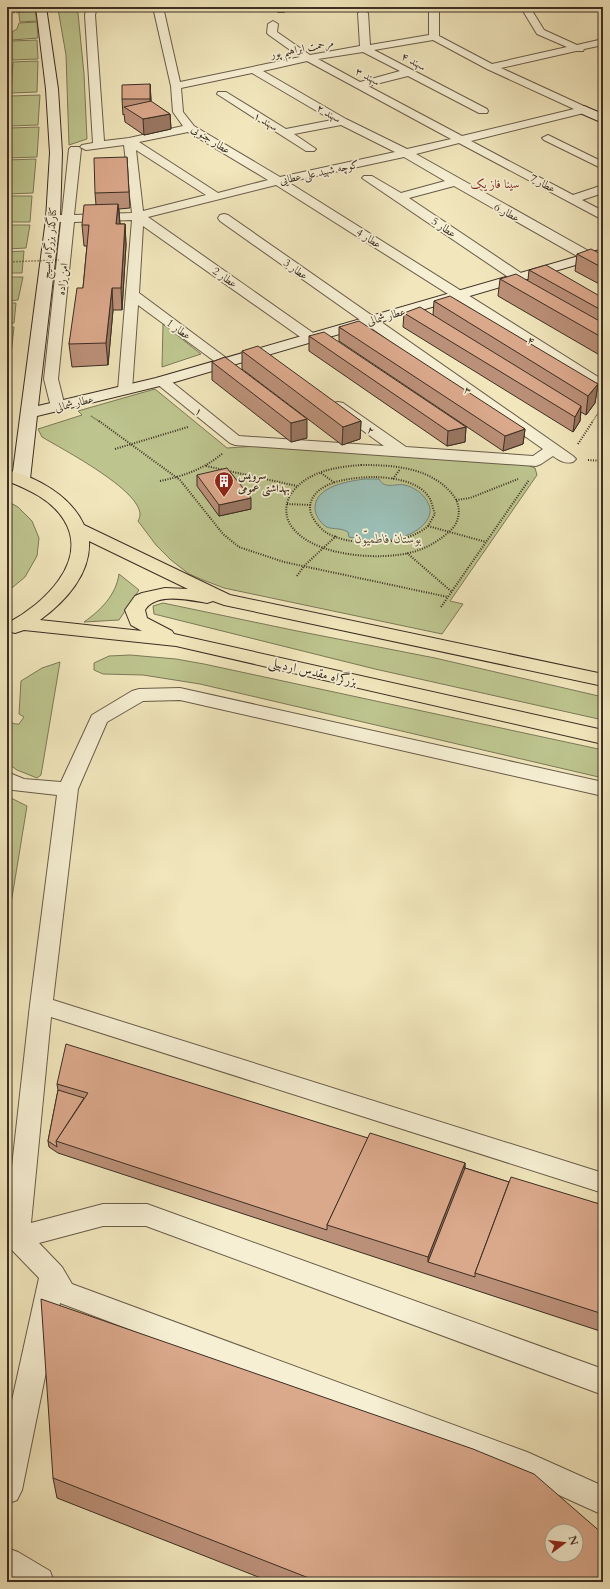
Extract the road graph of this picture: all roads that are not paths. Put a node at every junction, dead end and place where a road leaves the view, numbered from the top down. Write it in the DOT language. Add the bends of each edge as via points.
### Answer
graph roads {
  1 [pos="41,7"];
  2 [pos="92,7"];
  3 [pos="158,7"];
  4 [pos="434,7"];
  5 [pos="528,11"];
  6 [pos="363,14"];
  7 [pos="273,24"];
  8 [pos="434,37"];
  9 [pos="603,42"];
  10 [pos="577,48"];
  11 [pos="365,49"];
  12 [pos="589,54"];
  13 [pos="308,58"];
  14 [pos="491,67"];
  15 [pos="254,70"];
  16 [pos="410,72"];
  17 [pos="359,85"];
  18 [pos="176,86"];
  19 [pos="222,94"];
  20 [pos="603,106"];
  21 [pos="584,110"];
  22 [pos="484,111"];
  23 [pos="603,119"];
  24 [pos="342,121"];
  25 [pos="190,128"];
  26 [pos="285,133"];
  27 [pos="548,138"];
  28 [pos="462,140"];
  29 [pos="129,141"];
  30 [pos="99,144"];
  31 [pos="74,149"];
  32 [pos="310,149"];
  33 [pos="56,153"];
  34 [pos="406,153"];
  35 [pos="603,166"];
  36 [pos="368,178"];
  37 [pos="278,181"];
  38 [pos="455,182"];
  39 [pos="603,189"];
  40 [pos="215,196"];
  41 [pos="399,197"];
  42 [pos="572,199"];
  43 [pos="138,216"];
  44 [pos="603,216"];
  45 [pos="68,218"];
  46 [pos="224,218"];
  47 [pos="53,219"];
  48 [pos="596,255"];
  49 [pos="542,271"];
  50 [pos="519,278"];
  51 [pos="555,278"];
  52 [pos="133,295"];
  53 [pos="460,295"];
  54 [pos="369,321"];
  55 [pos="311,338"];
  56 [pos="263,352"];
  57 [pos="276,361"];
  58 [pos="226,363"];
  59 [pos="162,381"];
  60 [pos="603,386"];
  61 [pos="125,390"];
  62 [pos="326,397"];
  63 [pos="58,407"];
  64 [pos="29,413"];
  65 [pos="553,449"];
  66 [pos="402,452"];
  67 [pos="568,459"];
  68 [pos="14,477"];
  69 [pos="78,530"];
  70 [pos="224,599"];
  71 [pos="14,628"];
  72 [pos="176,640"];
  73 [pos="603,680"];
  74 [pos="603,737"];
  75 [pos="7,778"];
  76 [pos="68,789"];
  77 [pos="603,789"];
  78 [pos="41,1005"];
  79 [pos="603,1183"];
  80 [pos="12,1238"];
  81 [pos="53,1275"];
  82 [pos="603,1382"];
  83 [pos="7,1490"];
  84 [pos="603,1501"];
  85 [pos="7,1563"];
  86 [pos="39,1582"];
  1 -- 33 [label="street, کنارگذر بزرگراه بسیج" via="52,89"];
  2 -- 30 [label="street" via="90,15"];
  3 -- 18 [label="street, عطار جنوبی"];
  4 -- 8 [label="street"];
  5 -- 10 [label="street" via="540,32"];
  6 -- 11 [label="street"];
  7 -- 13 [label="street, سهند ۳" via="272,33"];
  8 -- 11 [label="street, مرحمت ابراهیم پور"];
  8 -- 14 [label="street"];
  9 -- 10 [label="street"];
  10 -- 12 [label="street"];
  10 -- 14 [label="street"];
  11 -- 13 [label="street, مرحمت ابراهیم پور"];
  11 -- 16 [label="street, سهند ۴"];
  13 -- 15 [label="street, مرحمت ابراهیم پور"];
  13 -- 17 [label="street, سهند ۳"];
  14 -- 21 [label="street"];
  15 -- 18 [label="street, مرحمت ابراهیم پور"];
  15 -- 24 [label="street, سهند ۲"];
  16 -- 17 [label="street"];
  16 -- 22 [label="street, سهند ۴"];
  17 -- 28 [label="street, سهند ۳"];
  18 -- 25 [label="street, عطار جنوبی" via="178,112"];
  19 -- 26 [label="street, سهند ۱"];
  20 -- 21 [label="street"];
  21 -- 23 [label="street"];
  21 -- 28 [label="street, کوچه شهید علی عطایی"];
  24 -- 26 [label="street"];
  24 -- 34 [label="street, سهند ۲"];
  25 -- 29 [label="street"];
  25 -- 37 [label="street, عطار جنوبی"];
  26 -- 32 [label="street, سهند ۱"];
  27 -- 35 [label="street"];
  28 -- 34 [label="street, کوچه شهید علی عطایی"];
  28 -- 42 [label="street, عطار 7"];
  29 -- 30 [label="street"];
  29 -- 40 [label="street"];
  29 -- 43 [label="street"];
  30 -- 31 [label="street"];
  31 -- 33 [label="street"];
  31 -- 45 [label="street, امن زاده"];
  33 -- 47 [label="street, کنارگذر بزرگراه بسیج"];
  34 -- 37 [label="street, کوچه شهید علی عطایی"];
  34 -- 38 [label="street, عطار 6"];
  36 -- 41 [label="street, عطار 5"];
  37 -- 40 [label="street, کوچه شهید علی عطایی"];
  37 -- 53 [label="street, عطار 4"];
  38 -- 41 [label="street"];
  38 -- 48 [label="street, عطار 6"];
  39 -- 42 [label="street"];
  40 -- 43 [label="street, کوچه شهید علی عطایی"];
  41 -- 50 [label="street, عطار 5"];
  42 -- 44 [label="street, عطار 7"];
  43 -- 45 [label="street, کوچه شهید علی عطایی"];
  43 -- 52 [label="street"];
  43 -- 55 [label="street, عطار 2"];
  45 -- 47 [label="street, کوچه شهید علی عطایی"];
  45 -- 63 [label="street, امن زاده" via="51,379"];
  46 -- 54 [label="street, عطار 3"];
  47 -- 64 [label="street, کنارگذر بزرگراه بسیج"];
  48 -- 49 [label="street, عطار شمالی"];
  49 -- 50 [label="street, عطار شمالی"];
  49 -- 51 [label="street"];
  50 -- 53 [label="street, عطار شمالی"];
  52 -- 58 [label="street, عطار 1"];
  52 -- 61 [label="street"];
  53 -- 54 [label="street, عطار شمالی"];
  53 -- 60 [label="street, ۴"];
  54 -- 55 [label="street, عطار شمالی"];
  54 -- 65 [label="street, ۳"];
  55 -- 56 [label="street, عطار شمالی"];
  56 -- 57 [label="street"];
  56 -- 58 [label="street, عطار شمالی"];
  58 -- 59 [label="street, عطار شمالی"];
  59 -- 61 [label="street, عطار شمالی"];
  59 -- 66 [label="street, ۱" via="235,440"];
  61 -- 63 [label="street, عطار شمالی"];
  62 -- 66 [label="street, ۲"];
  63 -- 64 [label="street, عطار شمالی"];
  64 -- 68 [label="street, کنارگذر بزرگراه بسیج"];
  65 -- 66 [label="street" via="536,461"];
  65 -- 67 [label="street, ۳"];
  68 -- 69 [label="highway" via="48,493 67,510"];
  69 -- 70 [label="highway"];
  69 -- 71 [label="highway" via="81,553 72,578 52,602"];
  70 -- 72 [label="highway" via="173,594 156,595 142,600 135,610 138,621"];
  70 -- 73 [label="highway"];
  71 -- 72 [label="highway, بزرگراه مقدس اردبیلی"];
  72 -- 74 [label="highway, بزرگراه مقدس اردبیلی"];
  75 -- 76 [label="street" via="20,785"];
  76 -- 77 [label="street" via="99,719 139,695 180,694"];
  76 -- 78 [label="street"];
  78 -- 79 [label="street"];
  78 -- 80 [label="street"];
  80 -- 81 [label="street"];
  80 -- 82 [label="street" via="103,1215 147,1215"];
  81 -- 83 [label="street"];
  81 -- 84 [label="street" via="63,1292 528,1466"];
  85 -- 86 [label="street"];
}
